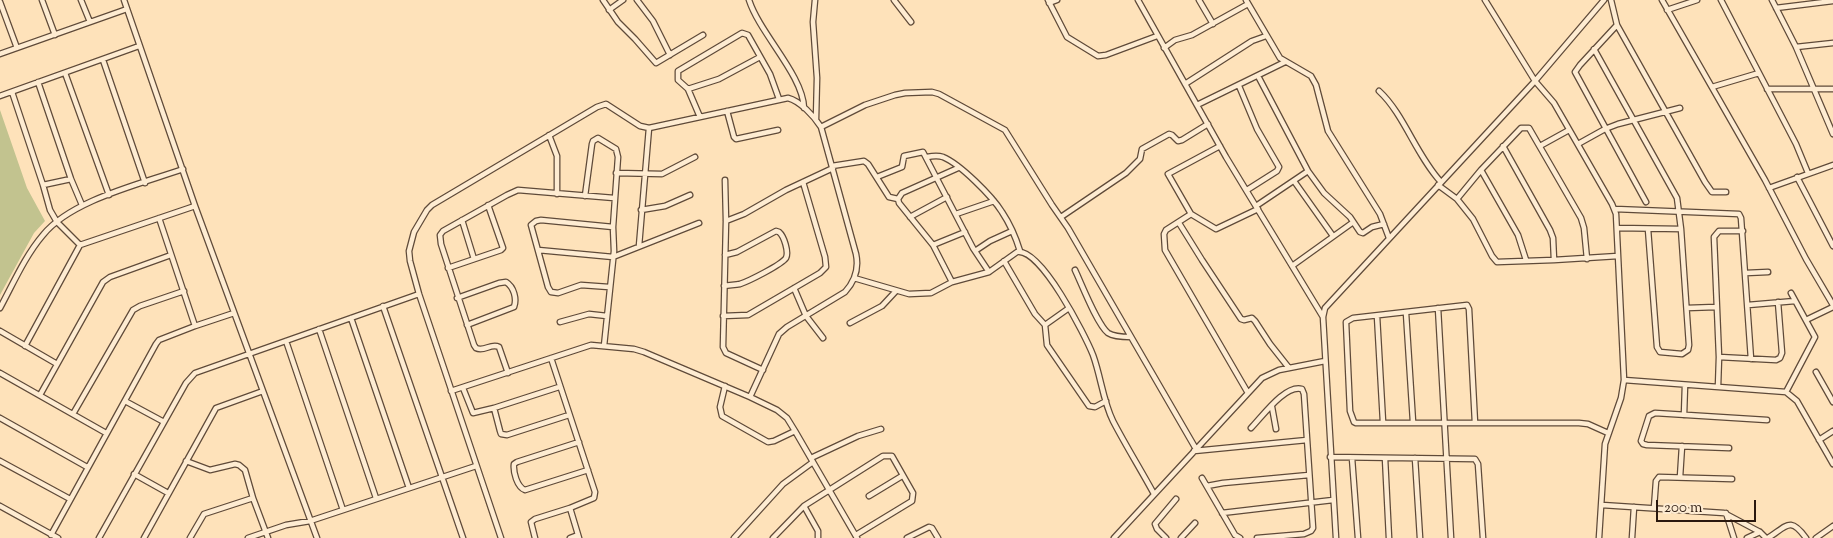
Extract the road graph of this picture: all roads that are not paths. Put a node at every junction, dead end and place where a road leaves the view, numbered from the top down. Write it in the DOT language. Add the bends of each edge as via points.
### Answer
graph roads {
  1 [pos="42,0"];
  2 [pos="81,0"];
  3 [pos="124,0"];
  4 [pos="603,0"];
  5 [pos="623,0"];
  6 [pos="637,0"];
  7 [pos="748,0"];
  8 [pos="815,0"];
  9 [pos="894,0"];
  10 [pos="1057,0"];
  11 [pos="1138,0"];
  12 [pos="1198,0"];
  13 [pos="1485,0"];
  14 [pos="1604,0"];
  15 [pos="1611,0"];
  16 [pos="1662,0"];
  17 [pos="1696,0"];
  18 [pos="1721,0"];
  19 [pos="1772,0"];
  20 [pos="1048,1"];
  21 [pos="1833,1"];
  22 [pos="0,2"];
  23 [pos="1247,2"];
  24 [pos="1776,8"];
  25 [pos="127,9"];
  26 [pos="609,10"];
  27 [pos="1667,10"];
  28 [pos="90,22"];
  29 [pos="911,22"];
  30 [pos="1213,24"];
  31 [pos="1617,25"];
  32 [pos="55,34"];
  33 [pos="703,34"];
  34 [pos="1157,36"];
  35 [pos="1266,36"];
  36 [pos="1833,43"];
  37 [pos="140,46"];
  38 [pos="1796,47"];
  39 [pos="17,48"];
  40 [pos="1164,48"];
  41 [pos="1594,49"];
  42 [pos="0,54"];
  43 [pos="670,55"];
  44 [pos="760,56"];
  45 [pos="103,60"];
  46 [pos="1286,62"];
  47 [pos="1759,72"];
  48 [pos="64,73"];
  49 [pos="1258,76"];
  50 [pos="1535,81"];
  51 [pos="38,82"];
  52 [pos="1185,84"];
  53 [pos="1238,86"];
  54 [pos="1712,87"];
  55 [pos="688,89"];
  56 [pos="1767,89"];
  57 [pos="1833,89"];
  58 [pos="1815,90"];
  59 [pos="12,92"];
  60 [pos="1379,92"];
  61 [pos="0,96"];
  62 [pos="780,99"];
  63 [pos="1197,105"];
  64 [pos="804,108"];
  65 [pos="1680,108"];
  66 [pos="727,111"];
  67 [pos="1665,112"];
  68 [pos="700,117"];
  69 [pos="816,120"];
  70 [pos="1634,120"];
  71 [pos="1208,124"];
  72 [pos="821,126"];
  73 [pos="649,128"];
  74 [pos="1605,129"];
  75 [pos="778,130"];
  76 [pos="1569,130"];
  77 [pos="1833,134"];
  78 [pos="549,135"];
  79 [pos="1578,144"];
  80 [pos="1220,146"];
  81 [pos="1503,146"];
  82 [pos="1540,146"];
  83 [pos="695,157"];
  84 [pos="927,157"];
  85 [pos="1833,164"];
  86 [pos="833,167"];
  87 [pos="958,168"];
  88 [pos="183,169"];
  89 [pos="1481,170"];
  90 [pos="1308,171"];
  91 [pos="616,173"];
  92 [pos="1808,173"];
  93 [pos="645,175"];
  94 [pos="877,177"];
  95 [pos="1797,177"];
  96 [pos="937,178"];
  97 [pos="71,179"];
  98 [pos="725,180"];
  99 [pos="1294,180"];
  100 [pos="803,182"];
  101 [pos="145,183"];
  102 [pos="1440,183"];
  103 [pos="43,184"];
  104 [pos="1769,188"];
  105 [pos="1247,190"];
  106 [pos="1726,192"];
  107 [pos="556,194"];
  108 [pos="109,195"];
  109 [pos="690,195"];
  110 [pos="585,196"];
  111 [pos="614,198"];
  112 [pos="898,198"];
  113 [pos="947,198"];
  114 [pos="1457,199"];
  115 [pos="994,201"];
  116 [pos="1646,202"];
  117 [pos="82,205"];
  118 [pos="488,205"];
  119 [pos="195,206"];
  120 [pos="1257,207"];
  121 [pos="1614,208"];
  122 [pos="641,210"];
  123 [pos="1679,211"];
  124 [pos="956,214"];
  125 [pos="1192,214"];
  126 [pos="910,217"];
  127 [pos="1061,217"];
  128 [pos="159,218"];
  129 [pos="462,220"];
  130 [pos="726,221"];
  131 [pos="58,222"];
  132 [pos="699,223"];
  133 [pos="1180,223"];
  134 [pos="1352,223"];
  135 [pos="1384,224"];
  136 [pos="613,226"];
  137 [pos="1617,228"];
  138 [pos="1648,229"];
  139 [pos="1681,229"];
  140 [pos="1012,231"];
  141 [pos="1742,231"];
  142 [pos="965,232"];
  143 [pos="1333,236"];
  144 [pos="1389,238"];
  145 [pos="933,245"];
  146 [pos="80,246"];
  147 [pos="639,246"];
  148 [pos="1833,246"];
  149 [pos="538,250"];
  150 [pos="1020,251"];
  151 [pos="975,252"];
  152 [pos="171,255"];
  153 [pos="726,255"];
  154 [pos="1618,256"];
  155 [pos="613,257"];
  156 [pos="474,259"];
  157 [pos="1587,259"];
  158 [pos="1526,260"];
  159 [pos="1554,260"];
  160 [pos="1004,261"];
  161 [pos="1292,266"];
  162 [pos="448,268"];
  163 [pos="1075,270"];
  164 [pos="989,272"];
  165 [pos="1768,272"];
  166 [pos="1746,273"];
  167 [pos="854,278"];
  168 [pos="952,282"];
  169 [pos="724,286"];
  170 [pos="609,287"];
  171 [pos="794,288"];
  172 [pos="184,291"];
  173 [pos="896,291"];
  174 [pos="1791,293"];
  175 [pos="418,294"];
  176 [pos="457,298"];
  177 [pos="1795,301"];
  178 [pos="1778,302"];
  179 [pos="1748,305"];
  180 [pos="383,306"];
  181 [pos="1833,306"];
  182 [pos="0,308"];
  183 [pos="1069,308"];
  184 [pos="1438,308"];
  185 [pos="1687,308"];
  186 [pos="1716,308"];
  187 [pos="234,313"];
  188 [pos="1406,313"];
  189 [pos="607,316"];
  190 [pos="723,316"];
  191 [pos="806,316"];
  192 [pos="1377,316"];
  193 [pos="1323,317"];
  194 [pos="351,318"];
  195 [pos="1806,320"];
  196 [pos="560,322"];
  197 [pos="850,323"];
  198 [pos="467,324"];
  199 [pos="1045,325"];
  200 [pos="195,326"];
  201 [pos="319,329"];
  202 [pos="0,331"];
  203 [pos="1131,337"];
  204 [pos="823,338"];
  205 [pos="286,341"];
  206 [pos="26,346"];
  207 [pos="604,346"];
  208 [pos="248,354"];
  209 [pos="1719,357"];
  210 [pos="551,358"];
  211 [pos="1751,358"];
  212 [pos="1325,361"];
  213 [pos="57,364"];
  214 [pos="1289,368"];
  215 [pos="763,370"];
  216 [pos="1816,372"];
  217 [pos="508,373"];
  218 [pos="0,374"];
  219 [pos="1624,380"];
  220 [pos="1686,384"];
  221 [pos="725,386"];
  222 [pos="1718,386"];
  223 [pos="559,387"];
  224 [pos="463,388"];
  225 [pos="263,391"];
  226 [pos="451,391"];
  227 [pos="1786,392"];
  228 [pos="1248,393"];
  229 [pos="40,396"];
  230 [pos="750,397"];
  231 [pos="125,401"];
  232 [pos="1106,401"];
  233 [pos="1833,402"];
  234 [pos="1272,407"];
  235 [pos="494,408"];
  236 [pos="73,414"];
  237 [pos="570,415"];
  238 [pos="1684,415"];
  239 [pos="0,418"];
  240 [pos="1767,420"];
  241 [pos="164,422"];
  242 [pos="1383,422"];
  243 [pos="1413,422"];
  244 [pos="1475,422"];
  245 [pos="1444,423"];
  246 [pos="1250,428"];
  247 [pos="881,429"];
  248 [pos="1276,429"];
  249 [pos="795,431"];
  250 [pos="1833,431"];
  251 [pos="106,433"];
  252 [pos="1608,433"];
  253 [pos="1307,440"];
  254 [pos="1819,440"];
  255 [pos="579,442"];
  256 [pos="1682,446"];
  257 [pos="1729,448"];
  258 [pos="1195,450"];
  259 [pos="1330,457"];
  260 [pos="1352,458"];
  261 [pos="1384,458"];
  262 [pos="1415,458"];
  263 [pos="1446,459"];
  264 [pos="812,460"];
  265 [pos="0,461"];
  266 [pos="186,461"];
  267 [pos="1833,464"];
  268 [pos="476,466"];
  269 [pos="87,467"];
  270 [pos="588,470"];
  271 [pos="134,474"];
  272 [pos="1309,475"];
  273 [pos="902,476"];
  274 [pos="442,477"];
  275 [pos="1680,477"];
  276 [pos="1202,478"];
  277 [pos="1732,479"];
  278 [pos="1207,486"];
  279 [pos="409,488"];
  280 [pos="829,489"];
  281 [pos="168,492"];
  282 [pos="1154,494"];
  283 [pos="869,496"];
  284 [pos="253,498"];
  285 [pos="376,498"];
  286 [pos="70,499"];
  287 [pos="1176,499"];
  288 [pos="1334,500"];
  289 [pos="1311,503"];
  290 [pos="1602,505"];
  291 [pos="0,506"];
  292 [pos="804,506"];
  293 [pos="1634,507"];
  294 [pos="570,508"];
  295 [pos="1654,508"];
  296 [pos="343,510"];
  297 [pos="1222,513"];
  298 [pos="1726,514"];
  299 [pos="310,521"];
  300 [pos="1195,523"];
  301 [pos="1833,526"];
  302 [pos="266,532"];
  303 [pos="1760,532"];
  304 [pos="51,534"];
  305 [pos="856,536"];
  306 [pos="578,537"];
  307 [pos="1117,537"];
  308 [pos="58,538"];
  309 [pos="99,538"];
  310 [pos="144,538"];
  311 [pos="190,538"];
  312 [pos="248,538"];
  313 [pos="268,538"];
  314 [pos="317,538"];
  315 [pos="463,538"];
  316 [pos="501,538"];
  317 [pos="535,538"];
  318 [pos="570,538"];
  319 [pos="734,538"];
  320 [pos="774,538"];
  321 [pos="818,538"];
  322 [pos="907,538"];
  323 [pos="938,538"];
  324 [pos="1166,538"];
  325 [pos="1181,538"];
  326 [pos="1240,538"];
  327 [pos="1257,538"];
  328 [pos="1336,538"];
  329 [pos="1358,538"];
  330 [pos="1389,538"];
  331 [pos="1420,538"];
  332 [pos="1451,538"];
  333 [pos="1483,538"];
  334 [pos="1599,538"];
  335 [pos="1632,538"];
  336 [pos="1734,538"];
  337 [pos="1747,538"];
  338 [pos="1767,538"];
  339 [pos="1806,538"];
  340 [pos="1816,538"];
  1 -- 32 [label="street"];
  2 -- 28 [label="street"];
  3 -- 25 [label="street"];
  4 -- 26 [label="street"];
  5 -- 26 [label="street"];
  6 -- 43 [label="street" via="653,21"];
  7 -- 64 [label="street" via="801,92"];
  8 -- 69 [label="street"];
  9 -- 29 [label="street"];
  10 -- 20 [label="street"];
  11 -- 34 [label="street"];
  12 -- 30 [label="street"];
  13 -- 50 [label="street"];
  14 -- 50 [label="street"];
  15 -- 31 [label="street"];
  16 -- 27 [label="street"];
  17 -- 27 [label="street"];
  18 -- 47 [label="street"];
  19 -- 24 [label="street"];
  20 -- 34 [label="street" via="1067,36 1098,56"];
  21 -- 24 [label="street"];
  22 -- 39 [label="street"];
  23 -- 30 [label="street"];
  23 -- 35 [label="street"];
  24 -- 38 [label="street"];
  25 -- 28 [label="street"];
  25 -- 37 [label="street"];
  26 -- 43 [label="street" via="655,63"];
  27 -- 54 [label="street"];
  28 -- 32 [label="street"];
  30 -- 40 [label="street"];
  31 -- 41 [label="street"];
  31 -- 67 [label="street"];
  32 -- 39 [label="street"];
  33 -- 43 [label="street"];
  34 -- 40 [label="street"];
  35 -- 46 [label="street"];
  35 -- 52 [label="street" via="1252,41"];
  36 -- 38 [label="street"];
  37 -- 45 [label="street"];
  37 -- 88 [label="street"];
  38 -- 58 [label="street"];
  39 -- 42 [label="street"];
  40 -- 52 [label="street"];
  41 -- 70 [label="street"];
  41 -- 74 [label="street" via="1575,72"];
  44 -- 55 [label="street" via="719,79"];
  44 -- 55 [label="street" via="748,35 739,34 678,71 678,80"];
  44 -- 62 [label="street"];
  45 -- 48 [label="street"];
  45 -- 101 [label="street"];
  46 -- 49 [label="street"];
  46 -- 135 [label="street" via="1311,76 1328,131"];
  47 -- 54 [label="street"];
  47 -- 56 [label="street"];
  48 -- 51 [label="street"];
  48 -- 108 [label="street"];
  49 -- 53 [label="street"];
  49 -- 90 [label="street"];
  50 -- 76 [label="street" via="1551,98"];
  50 -- 102 [label="street"];
  51 -- 59 [label="street"];
  51 -- 97 [label="street"];
  52 -- 63 [label="street"];
  53 -- 63 [label="street"];
  53 -- 105 [label="street" via="1279,167"];
  54 -- 104 [label="street"];
  55 -- 68 [label="street"];
  56 -- 58 [label="street"];
  56 -- 92 [label="street"];
  57 -- 58 [label="street"];
  58 -- 77 [label="street"];
  59 -- 61 [label="street"];
  59 -- 103 [label="street"];
  60 -- 102 [label="street"];
  62 -- 64 [label="street" via="792,99"];
  62 -- 66 [label="street"];
  63 -- 71 [label="street"];
  64 -- 69 [label="street"];
  65 -- 67 [label="street"];
  66 -- 68 [label="street"];
  66 -- 75 [label="street" via="736,139"];
  67 -- 70 [label="street"];
  67 -- 106 [label="street" via="1710,190"];
  68 -- 73 [label="street"];
  69 -- 72 [label="street"];
  70 -- 74 [label="street"];
  70 -- 123 [label="street" via="1675,193"];
  71 -- 80 [label="street"];
  71 -- 127 [label="street" via="1182,140 1169,134 1144,147 1140,159 1129,170"];
  72 -- 86 [label="street"];
  72 -- 127 [label="street" via="864,105 895,95 939,94 1007,132"];
  73 -- 78 [label="street" via="604,104"];
  73 -- 93 [label="street"];
  74 -- 79 [label="street"];
  74 -- 116 [label="street"];
  76 -- 79 [label="street"];
  76 -- 82 [label="street"];
  78 -- 107 [label="street" via="557,156"];
  78 -- 175 [label="street" via="426,210 414,232 409,251"];
  79 -- 121 [label="street"];
  80 -- 105 [label="street"];
  80 -- 125 [label="street" via="1168,174"];
  81 -- 82 [label="street" via="1526,127"];
  81 -- 89 [label="street"];
  81 -- 159 [label="street" via="1550,230"];
  82 -- 157 [label="street" via="1581,218"];
  83 -- 93 [label="street" via="662,174"];
  84 -- 87 [label="street" via="944,158"];
  84 -- 94 [label="street" via="921,151 904,156 902,167"];
  84 -- 96 [label="street"];
  85 -- 92 [label="street"];
  86 -- 94 [label="street" via="864,161"];
  86 -- 100 [label="street"];
  86 -- 167 [label="street" via="858,263"];
  87 -- 96 [label="street"];
  87 -- 115 [label="street" via="977,182"];
  88 -- 101 [label="street"];
  88 -- 119 [label="street"];
  89 -- 114 [label="street"];
  89 -- 158 [label="street" via="1518,235"];
  90 -- 99 [label="street"];
  90 -- 134 [label="street"];
  91 -- 93 [label="street"];
  91 -- 110 [label="street" via="616,149 598,138 593,141"];
  91 -- 111 [label="street"];
  92 -- 95 [label="street"];
  93 -- 122 [label="street"];
  94 -- 112 [label="street" via="889,197"];
  95 -- 104 [label="street"];
  95 -- 148 [label="street"];
  96 -- 112 [label="street" via="902,193"];
  96 -- 113 [label="street"];
  97 -- 103 [label="street"];
  97 -- 117 [label="street"];
  98 -- 130 [label="street"];
  99 -- 120 [label="street"];
  99 -- 143 [label="street"];
  100 -- 130 [label="street"];
  100 -- 171 [label="street" via="826,267"];
  101 -- 108 [label="street"];
  102 -- 114 [label="street"];
  102 -- 144 [label="street"];
  103 -- 131 [label="street" via="50,210"];
  104 -- 181 [label="street"];
  105 -- 120 [label="street"];
  107 -- 110 [label="street"];
  107 -- 118 [label="street" via="518,190"];
  108 -- 117 [label="street"];
  109 -- 122 [label="street" via="665,206"];
  110 -- 111 [label="street"];
  111 -- 136 [label="street"];
  112 -- 126 [label="street"];
  113 -- 124 [label="street"];
  113 -- 126 [label="street"];
  114 -- 158 [label="street" via="1494,260"];
  115 -- 124 [label="street"];
  115 -- 140 [label="street"];
  117 -- 131 [label="street"];
  118 -- 129 [label="street"];
  118 -- 156 [label="street" via="502,248"];
  119 -- 128 [label="street"];
  119 -- 187 [label="street"];
  120 -- 125 [label="street" via="1216,229"];
  120 -- 161 [label="street"];
  121 -- 123 [label="street"];
  121 -- 137 [label="street"];
  122 -- 147 [label="street"];
  123 -- 139 [label="street"];
  123 -- 141 [label="street" via="1738,213 1742,218"];
  124 -- 142 [label="street"];
  125 -- 133 [label="street"];
  126 -- 145 [label="street"];
  127 -- 203 [label="street"];
  128 -- 146 [label="street"];
  128 -- 152 [label="street"];
  129 -- 156 [label="street"];
  129 -- 162 [label="street" via="440,234"];
  130 -- 153 [label="street"];
  131 -- 146 [label="street"];
  131 -- 182 [label="street" via="43,234"];
  132 -- 147 [label="street"];
  133 -- 214 [label="street" via="1241,319 1252,318 1255,321"];
  133 -- 228 [label="street" via="1165,231 1165,250"];
  134 -- 135 [label="street" via="1362,233"];
  134 -- 143 [label="street"];
  135 -- 144 [label="street"];
  136 -- 149 [label="street" via="536,221 531,225"];
  136 -- 155 [label="street"];
  137 -- 138 [label="street"];
  137 -- 154 [label="street"];
  138 -- 139 [label="street"];
  138 -- 185 [label="street" via="1660,352 1682,354 1688,350"];
  139 -- 185 [label="street"];
  140 -- 150 [label="street"];
  140 -- 151 [label="street"];
  141 -- 166 [label="street"];
  141 -- 186 [label="street" via="1721,231 1714,237"];
  142 -- 145 [label="street"];
  142 -- 151 [label="street"];
  143 -- 161 [label="street"];
  144 -- 193 [label="street" via="1328,304"];
  145 -- 168 [label="street"];
  146 -- 206 [label="street"];
  147 -- 155 [label="street"];
  149 -- 155 [label="street"];
  149 -- 170 [label="street" via="551,292 558,293 581,285"];
  150 -- 160 [label="street"];
  150 -- 183 [label="street" via="1034,260 1050,278"];
  151 -- 164 [label="street"];
  152 -- 172 [label="street"];
  152 -- 213 [label="street" via="106,279"];
  153 -- 169 [label="street"];
  153 -- 169 [label="street" via="776,231 783,236 787,257 748,281"];
  154 -- 157 [label="street"];
  154 -- 219 [label="street"];
  155 -- 170 [label="street"];
  156 -- 162 [label="street"];
  157 -- 159 [label="street"];
  158 -- 159 [label="street"];
  160 -- 164 [label="street"];
  160 -- 199 [label="street"];
  161 -- 193 [label="street"];
  162 -- 176 [label="street"];
  163 -- 203 [label="street" via="1107,332"];
  164 -- 168 [label="street"];
  165 -- 166 [label="street"];
  166 -- 179 [label="street"];
  167 -- 173 [label="street"];
  167 -- 191 [label="street" via="845,292"];
  168 -- 173 [label="street" via="932,293"];
  169 -- 190 [label="street"];
  170 -- 189 [label="street"];
  171 -- 190 [label="street" via="748,315"];
  171 -- 191 [label="street"];
  172 -- 200 [label="street"];
  172 -- 236 [label="street" via="134,310"];
  173 -- 197 [label="street" via="882,306"];
  174 -- 177 [label="street"];
  175 -- 180 [label="street"];
  175 -- 226 [label="street"];
  176 -- 198 [label="street"];
  176 -- 198 [label="street" via="499,283 506,282 512,288 514,307"];
  177 -- 178 [label="street"];
  177 -- 195 [label="street"];
  178 -- 179 [label="street"];
  178 -- 211 [label="street" via="1781,357 1776,360"];
  179 -- 211 [label="street"];
  180 -- 194 [label="street"];
  180 -- 274 [label="street"];
  181 -- 195 [label="street"];
  183 -- 199 [label="street"];
  183 -- 232 [label="street" via="1094,357"];
  184 -- 188 [label="street"];
  184 -- 244 [label="street" via="1469,307"];
  184 -- 245 [label="street"];
  185 -- 186 [label="street"];
  186 -- 209 [label="street"];
  187 -- 200 [label="street"];
  187 -- 208 [label="street"];
  188 -- 192 [label="street"];
  188 -- 243 [label="street"];
  189 -- 196 [label="street" via="588,314"];
  189 -- 207 [label="street"];
  190 -- 215 [label="street" via="722,343 726,353"];
  191 -- 204 [label="street"];
  191 -- 215 [label="street" via="779,334"];
  192 -- 242 [label="street"];
  192 -- 242 [label="street" via="1353,318 1346,322 1349,392 1354,422"];
  193 -- 212 [label="street"];
  194 -- 201 [label="street"];
  194 -- 279 [label="street"];
  195 -- 227 [label="street" via="1815,338"];
  198 -- 217 [label="street" via="476,348 499,347"];
  199 -- 232 [label="street" via="1047,345 1090,406"];
  200 -- 231 [label="street" via="159,340"];
  201 -- 205 [label="street"];
  201 -- 285 [label="street"];
  202 -- 206 [label="street"];
  203 -- 258 [label="street"];
  205 -- 208 [label="street"];
  205 -- 296 [label="street"];
  206 -- 213 [label="street"];
  207 -- 210 [label="street" via="587,346"];
  207 -- 221 [label="street" via="639,350"];
  208 -- 225 [label="street"];
  208 -- 241 [label="street" via="195,373"];
  209 -- 211 [label="street"];
  209 -- 222 [label="street"];
  210 -- 217 [label="street"];
  210 -- 223 [label="street"];
  212 -- 214 [label="street"];
  212 -- 259 [label="street"];
  213 -- 229 [label="street"];
  214 -- 228 [label="street" via="1262,378"];
  215 -- 230 [label="street"];
  216 -- 233 [label="street"];
  217 -- 224 [label="street"];
  218 -- 229 [label="street"];
  219 -- 220 [label="street"];
  219 -- 252 [label="street"];
  220 -- 222 [label="street"];
  220 -- 238 [label="street"];
  221 -- 230 [label="street"];
  221 -- 249 [label="street" via="722,416 768,442"];
  222 -- 227 [label="street"];
  223 -- 235 [label="street"];
  223 -- 237 [label="street"];
  224 -- 226 [label="street"];
  224 -- 235 [label="street" via="473,413"];
  225 -- 266 [label="street" via="216,408"];
  225 -- 299 [label="street"];
  226 -- 268 [label="street"];
  227 -- 254 [label="street" via="1797,401"];
  228 -- 258 [label="street"];
  229 -- 236 [label="street"];
  230 -- 249 [label="street" via="783,415"];
  231 -- 241 [label="street"];
  231 -- 251 [label="street"];
  232 -- 282 [label="street" via="1113,421"];
  234 -- 246 [label="street"];
  234 -- 248 [label="street"];
  234 -- 253 [label="street" via="1285,392 1302,389"];
  235 -- 237 [label="street" via="504,435"];
  236 -- 251 [label="street"];
  237 -- 255 [label="street"];
  238 -- 240 [label="street"];
  238 -- 256 [label="street" via="1651,414 1641,441 1647,445"];
  239 -- 269 [label="street"];
  241 -- 271 [label="street"];
  242 -- 243 [label="street"];
  243 -- 245 [label="street"];
  244 -- 245 [label="street"];
  244 -- 252 [label="street" via="1579,423"];
  245 -- 263 [label="street"];
  247 -- 264 [label="street" via="858,436"];
  249 -- 264 [label="street"];
  250 -- 254 [label="street"];
  251 -- 269 [label="street"];
  252 -- 290 [label="street" via="1604,448"];
  253 -- 258 [label="street"];
  253 -- 272 [label="street"];
  254 -- 267 [label="street"];
  255 -- 270 [label="street"];
  255 -- 270 [label="street" via="517,462 513,469 519,486 525,490"];
  256 -- 257 [label="street"];
  256 -- 275 [label="street"];
  258 -- 282 [label="street"];
  259 -- 260 [label="street"];
  259 -- 288 [label="street"];
  260 -- 261 [label="street"];
  260 -- 329 [label="street"];
  261 -- 262 [label="street"];
  261 -- 330 [label="street"];
  262 -- 263 [label="street"];
  262 -- 331 [label="street"];
  263 -- 332 [label="street"];
  263 -- 333 [label="street" via="1473,459 1478,462"];
  264 -- 280 [label="street"];
  264 -- 319 [label="street" via="783,484"];
  265 -- 286 [label="street"];
  266 -- 281 [label="street"];
  266 -- 284 [label="street" via="207,470 239,464 245,470"];
  268 -- 274 [label="street"];
  268 -- 316 [label="street"];
  269 -- 286 [label="street"];
  270 -- 294 [label="street" via="595,496"];
  271 -- 281 [label="street"];
  271 -- 309 [label="street"];
  272 -- 278 [label="street"];
  272 -- 289 [label="street"];
  273 -- 280 [label="street" via="888,454"];
  273 -- 283 [label="street"];
  273 -- 305 [label="street" via="913,493 912,501"];
  274 -- 279 [label="street"];
  274 -- 315 [label="street"];
  275 -- 277 [label="street"];
  275 -- 295 [label="street" via="1664,476 1657,480"];
  276 -- 278 [label="street"];
  278 -- 297 [label="street"];
  279 -- 285 [label="street"];
  280 -- 292 [label="street"];
  280 -- 305 [label="street"];
  281 -- 310 [label="street"];
  282 -- 307 [label="street"];
  284 -- 302 [label="street"];
  284 -- 311 [label="street" via="204,514"];
  285 -- 296 [label="street"];
  286 -- 304 [label="street"];
  287 -- 324 [label="street" via="1155,524"];
  288 -- 289 [label="street"];
  288 -- 328 [label="street"];
  289 -- 297 [label="street"];
  289 -- 327 [label="street" via="1311,531"];
  290 -- 293 [label="street"];
  290 -- 334 [label="street"];
  291 -- 304 [label="street"];
  292 -- 320 [label="street"];
  292 -- 321 [label="street" via="818,531"];
  293 -- 295 [label="street"];
  293 -- 335 [label="street"];
  294 -- 306 [label="street"];
  294 -- 317 [label="street" via="531,522"];
  295 -- 298 [label="street"];
  296 -- 299 [label="street"];
  297 -- 326 [label="street"];
  298 -- 303 [label="street"];
  298 -- 336 [label="street"];
  299 -- 302 [label="street"];
  299 -- 314 [label="street"];
  300 -- 325 [label="street"];
  301 -- 340 [label="street"];
  302 -- 312 [label="street"];
  302 -- 313 [label="street"];
  303 -- 337 [label="street"];
  303 -- 338 [label="street"];
  304 -- 308 [label="street"];
  306 -- 318 [label="street"];
  322 -- 323 [label="street" via="929,526"];
  338 -- 339 [label="street" via="1792,524"];
}
